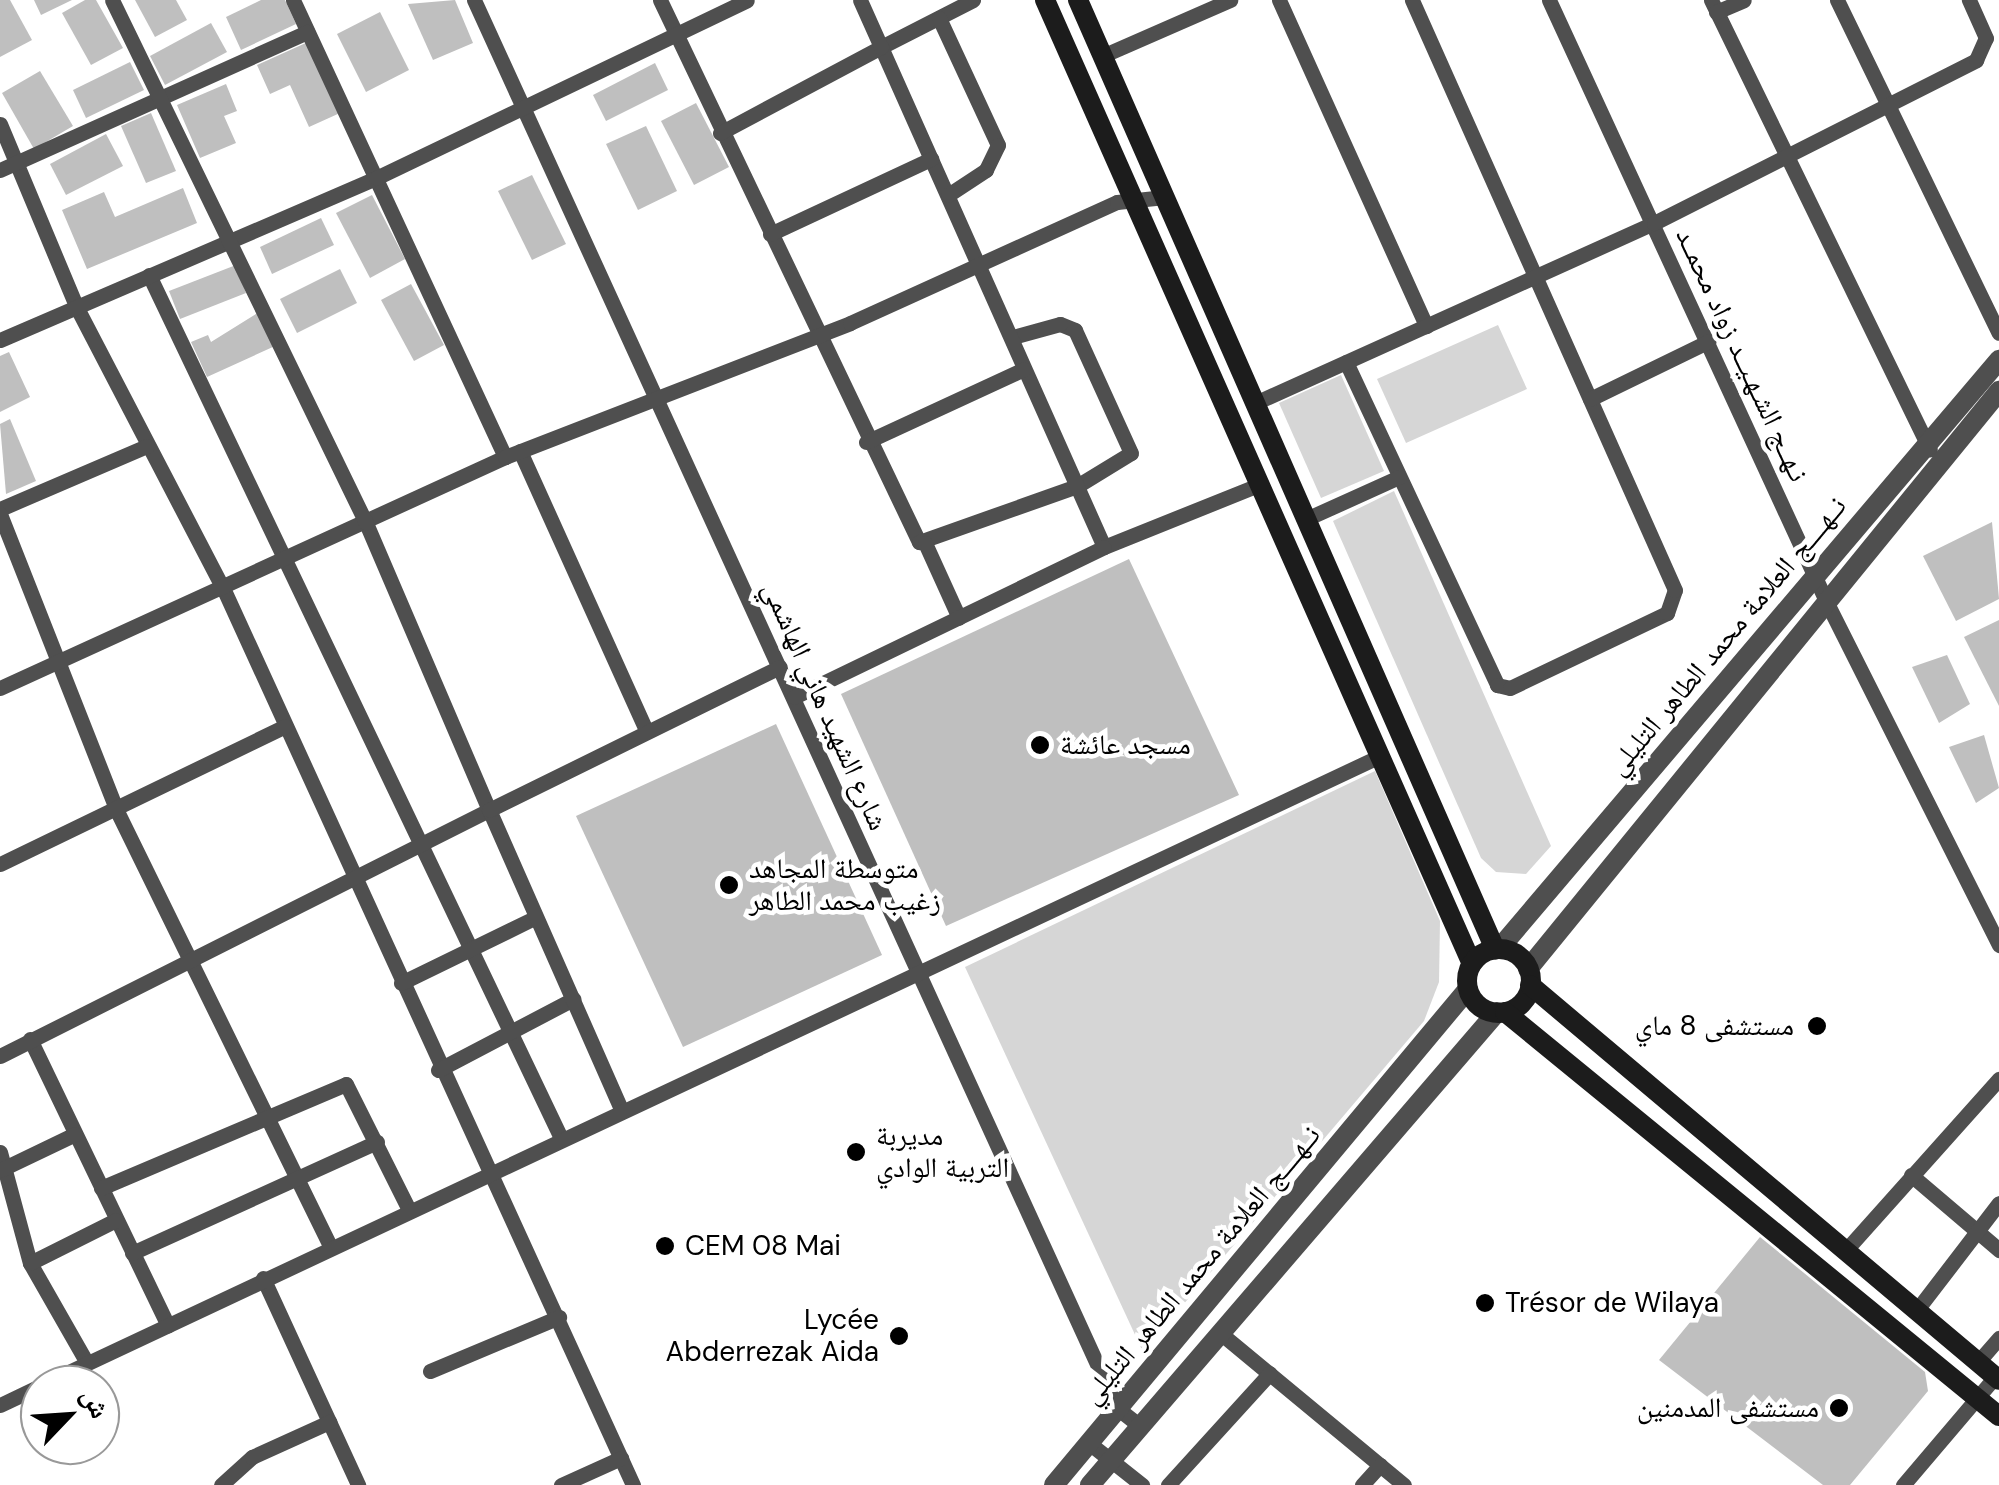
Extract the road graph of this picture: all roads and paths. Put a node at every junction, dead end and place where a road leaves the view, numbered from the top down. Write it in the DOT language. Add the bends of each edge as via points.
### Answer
graph roads {
  1 [pos="112,0"];
  2 [pos="293,0"];
  3 [pos="474,0"];
  4 [pos="660,0"];
  5 [pos="747,0"];
  6 [pos="860,0"];
  7 [pos="973,0"];
  8 [pos="1045,0"];
  9 [pos="1078,0"];
  10 [pos="1230,0"];
  11 [pos="1279,0"];
  12 [pos="1412,0"];
  13 [pos="1549,0"];
  14 [pos="1744,0"];
  15 [pos="1837,0"];
  16 [pos="1969,0"];
  17 [pos="1713,6"];
  18 [pos="938,18"];
  19 [pos="307,32"];
  20 [pos="676,33"];
  21 [pos="881,47"];
  22 [pos="1102,56"];
  23 [pos="160,98"];
  24 [pos="1884,105"];
  25 [pos="525,110"];
  26 [pos="0,124"];
  27 [pos="720,134"];
  28 [pos="1782,155"];
  29 [pos="931,159"];
  30 [pos="18,162"];
  31 [pos="0,170"];
  32 [pos="1155,173"];
  33 [pos="376,178"];
  34 [pos="948,195"];
  35 [pos="1128,197"];
  36 [pos="1166,197"];
  37 [pos="1654,223"];
  38 [pos="770,234"];
  39 [pos="233,237"];
  40 [pos="976,265"];
  41 [pos="149,275"];
  42 [pos="1534,278"];
  43 [pos="76,306"];
  44 [pos="1426,326"];
  45 [pos="1999,333"];
  46 [pos="1012,336"];
  47 [pos="817,337"];
  48 [pos="0,340"];
  49 [pos="1709,340"];
  50 [pos="1999,360"];
  51 [pos="1346,362"];
  52 [pos="1024,369"];
  53 [pos="1999,391"];
  54 [pos="655,395"];
  55 [pos="1590,399"];
  56 [pos="1256,403"];
  57 [pos="866,442"];
  58 [pos="1925,443"];
  59 [pos="147,446"];
  60 [pos="513,454"];
  61 [pos="1937,461"];
  62 [pos="1399,477"];
  63 [pos="1077,486"];
  64 [pos="1258,486"];
  65 [pos="0,511"];
  66 [pos="1306,519"];
  67 [pos="366,522"];
  68 [pos="925,544"];
  69 [pos="1104,547"];
  70 [pos="282,560"];
  71 [pos="1814,574"];
  72 [pos="224,590"];
  73 [pos="1828,603"];
  74 [pos="959,618"];
  75 [pos="63,660"];
  76 [pos="780,667"];
  77 [pos="0,688"];
  78 [pos="794,697"];
  79 [pos="285,726"];
  80 [pos="648,732"];
  81 [pos="1378,756"];
  82 [pos="116,809"];
  83 [pos="489,810"];
  84 [pos="420,848"];
  85 [pos="0,864"];
  86 [pos="355,882"];
  87 [pos="530,920"];
  88 [pos="1999,944"];
  89 [pos="1497,949"];
  90 [pos="469,951"];
  91 [pos="190,961"];
  92 [pos="1472,964"];
  93 [pos="916,969"];
  94 [pos="1529,977"];
  95 [pos="401,983"];
  96 [pos="1468,989"];
  97 [pos="573,999"];
  98 [pos="1501,1012"];
  99 [pos="508,1036"];
  100 [pos="30,1039"];
  101 [pos="0,1056"];
  102 [pos="438,1070"];
  103 [pos="1999,1079"];
  104 [pos="621,1109"];
  105 [pos="267,1114"];
  106 [pos="75,1134"];
  107 [pos="560,1138"];
  108 [pos="376,1142"];
  109 [pos="2,1163"];
  110 [pos="488,1174"];
  111 [pos="1912,1175"];
  112 [pos="299,1177"];
  113 [pos="100,1188"];
  114 [pos="1999,1203"];
  115 [pos="409,1210"];
  116 [pos="116,1220"];
  117 [pos="1979,1233"];
  118 [pos="331,1247"];
  119 [pos="1999,1250"];
  120 [pos="1845,1252"];
  121 [pos="132,1253"];
  122 [pos="30,1263"];
  123 [pos="263,1278"];
  124 [pos="1916,1311"];
  125 [pos="559,1316"];
  126 [pos="168,1326"];
  127 [pos="1219,1332"];
  128 [pos="1999,1338"];
  129 [pos="1978,1362"];
  130 [pos="87,1363"];
  131 [pos="83,1365"];
  132 [pos="430,1371"];
  133 [pos="1270,1374"];
  134 [pos="1997,1378"];
  135 [pos="1978,1398"];
  136 [pos="1118,1408"];
  137 [pos="1999,1416"];
  138 [pos="329,1422"];
  139 [pos="1138,1425"];
  140 [pos="1089,1443"];
  141 [pos="621,1458"];
  142 [pos="1111,1459"];
  143 [pos="1380,1465"];
  144 [pos="221,1485"];
  145 [pos="358,1485"];
  146 [pos="562,1485"];
  147 [pos="632,1485"];
  148 [pos="1054,1485"];
  149 [pos="1090,1485"];
  150 [pos="1142,1485"];
  151 [pos="1168,1485"];
  152 [pos="1362,1485"];
  153 [pos="1404,1485"];
  154 [pos="1903,1485"];
  1 -- 23 [label="street"];
  2 -- 19 [label="street"];
  3 -- 25 [label="street, شارع الشهيد هاني الهاشمي"];
  4 -- 20 [label="street"];
  5 -- 20 [label="street"];
  6 -- 21 [label="street"];
  7 -- 18 [label="street"];
  8 -- 35 [label="main road"];
  9 -- 22 [label="main road"];
  10 -- 22 [label="street"];
  11 -- 44 [label="street"];
  12 -- 42 [label="street"];
  13 -- 37 [label="street, نـهــج الشـهـيــد زواد محمــد"];
  14 -- 17 [label="street"];
  15 -- 24 [label="street"];
  16 -- 24 [label="street" via="1986,38 1983,54"];
  17 -- 28 [label="street"];
  18 -- 21 [label="street"];
  18 -- 34 [label="street" via="998,144 994,162"];
  19 -- 23 [label="street"];
  19 -- 33 [label="street"];
  20 -- 25 [label="street"];
  20 -- 27 [label="street"];
  21 -- 27 [label="street"];
  21 -- 29 [label="street"];
  22 -- 32 [label="main road"];
  23 -- 30 [label="street"];
  23 -- 39 [label="street"];
  24 -- 28 [label="street"];
  24 -- 45 [label="street"];
  25 -- 33 [label="street"];
  25 -- 54 [label="street, شارع الشهيد هاني الهاشمي"];
  26 -- 30 [label="street"];
  27 -- 38 [label="street"];
  28 -- 37 [label="street"];
  28 -- 58 [label="street"];
  29 -- 34 [label="street"];
  29 -- 38 [label="street"];
  30 -- 31 [label="street"];
  30 -- 43 [label="street"];
  32 -- 35 [label="street"];
  32 -- 36 [label="main road"];
  33 -- 39 [label="street"];
  33 -- 60 [label="street"];
  34 -- 40 [label="street"];
  35 -- 36 [label="street"];
  35 -- 40 [label="street"];
  35 -- 64 [label="main road"];
  36 -- 56 [label="main road"];
  37 -- 42 [label="street"];
  37 -- 49 [label="street, نـهــج الشـهـيــد زواد محمــد"];
  38 -- 47 [label="street"];
  39 -- 41 [label="street"];
  39 -- 67 [label="street"];
  40 -- 46 [label="street"];
  40 -- 47 [label="street"];
  41 -- 43 [label="street"];
  41 -- 70 [label="street"];
  42 -- 44 [label="street"];
  42 -- 55 [label="street"];
  43 -- 48 [label="street"];
  43 -- 59 [label="street"];
  44 -- 51 [label="street"];
  46 -- 52 [label="street"];
  46 -- 63 [label="street" via="1060,324 1075,330 1130,446 1125,460"];
  47 -- 54 [label="street"];
  47 -- 57 [label="street"];
  49 -- 55 [label="street"];
  49 -- 71 [label="street, نـهــج الشـهـيــد زواد محمــد"];
  50 -- 58 [label="street, نــهــــج العلامة محمد الطاهر التليلي"];
  51 -- 56 [label="street"];
  51 -- 62 [label="street"];
  52 -- 57 [label="street"];
  52 -- 63 [label="street"];
  53 -- 61 [label="street, نــهــــج العلامة محمد الطاهر التليلي"];
  54 -- 60 [label="street"];
  54 -- 76 [label="street, شارع الشهيد هاني الهاشمي"];
  55 -- 62 [label="street" via="1673,604 1660,619 1510,688 1484,666"];
  56 -- 66 [label="main road"];
  57 -- 68 [label="street" via="909,533"];
  58 -- 61 [label="street"];
  58 -- 71 [label="street, نــهــــج العلامة محمد الطاهر التليلي"];
  59 -- 65 [label="street"];
  59 -- 72 [label="street"];
  60 -- 67 [label="street"];
  60 -- 80 [label="street"];
  61 -- 73 [label="street, نــهــــج العلامة محمد الطاهر التليلي"];
  62 -- 66 [label="street"];
  63 -- 68 [label="street"];
  63 -- 69 [label="street"];
  64 -- 69 [label="street"];
  64 -- 81 [label="main road"];
  65 -- 75 [label="street"];
  66 -- 89 [label="main road"];
  67 -- 70 [label="street"];
  67 -- 83 [label="street"];
  68 -- 74 [label="street"];
  69 -- 74 [label="street"];
  70 -- 72 [label="street"];
  70 -- 84 [label="street"];
  71 -- 73 [label="street, نـهــج الشـهـيــد زواد محمــد"];
  71 -- 89 [label="street, نــهــــج العلامة محمد الطاهر التليلي"];
  72 -- 75 [label="street"];
  72 -- 79 [label="street"];
  73 -- 88 [label="street, نـهــج الشـهـيــد زواد محمــد"];
  73 -- 94 [label="street, نــهــــج العلامة محمد الطاهر التليلي"];
  74 -- 78 [label="street"];
  75 -- 77 [label="street"];
  75 -- 82 [label="street"];
  76 -- 78 [label="street, شارع الشهيد هاني الهاشمي"];
  76 -- 80 [label="street"];
  78 -- 93 [label="street, شارع الشهيد هاني الهاشمي"];
  79 -- 82 [label="street"];
  79 -- 86 [label="street"];
  80 -- 83 [label="street"];
  81 -- 92 [label="main road"];
  81 -- 93 [label="street"];
  82 -- 85 [label="street"];
  82 -- 91 [label="street"];
  83 -- 84 [label="street"];
  83 -- 87 [label="street"];
  84 -- 86 [label="street"];
  84 -- 90 [label="street"];
  86 -- 91 [label="street"];
  86 -- 95 [label="street"];
  87 -- 90 [label="street"];
  87 -- 97 [label="street"];
  89 -- 92 [label="main road"];
  89 -- 94 [label="main road"];
  90 -- 95 [label="street"];
  90 -- 99 [label="street"];
  91 -- 100 [label="street"];
  91 -- 105 [label="street"];
  92 -- 96 [label="main road"];
  93 -- 104 [label="street"];
  93 -- 136 [label="street, شارع الشهيد هاني الهاشمي"];
  94 -- 98 [label="main road"];
  94 -- 120 [label="main road"];
  95 -- 102 [label="street"];
  96 -- 98 [label="main road"];
  96 -- 136 [label="street, نــهــــج العلامة محمد الطاهر التليلي"];
  97 -- 99 [label="street"];
  97 -- 104 [label="street"];
  98 -- 127 [label="street, نــهــــج العلامة محمد الطاهر التليلي"];
  98 -- 135 [label="main road"];
  99 -- 102 [label="street"];
  99 -- 107 [label="street"];
  100 -- 101 [label="street"];
  100 -- 106 [label="street"];
  102 -- 110 [label="street"];
  103 -- 111 [label="street"];
  104 -- 107 [label="street"];
  105 -- 108 [label="street" via="346,1084"];
  105 -- 112 [label="street"];
  105 -- 113 [label="street"];
  106 -- 109 [label="street"];
  106 -- 113 [label="street"];
  107 -- 110 [label="street"];
  108 -- 112 [label="street"];
  108 -- 115 [label="street"];
  109 -- 122 [label="street"];
  110 -- 115 [label="street"];
  110 -- 125 [label="street"];
  111 -- 117 [label="street"];
  111 -- 120 [label="street"];
  112 -- 118 [label="street"];
  112 -- 121 [label="street"];
  113 -- 116 [label="street"];
  114 -- 117 [label="street"];
  115 -- 118 [label="street"];
  116 -- 121 [label="street"];
  116 -- 122 [label="street"];
  117 -- 119 [label="street"];
  117 -- 124 [label="street"];
  118 -- 123 [label="street"];
  120 -- 124 [label="main road"];
  121 -- 126 [label="street"];
  122 -- 130 [label="street"];
  123 -- 126 [label="street"];
  123 -- 138 [label="street"];
  124 -- 129 [label="main road"];
  125 -- 132 [label="street"];
  125 -- 141 [label="street"];
  126 -- 130 [label="street"];
  127 -- 133 [label="street"];
  127 -- 139 [label="street, نــهــــج العلامة محمد الطاهر التليلي"];
  128 -- 129 [label="street"];
  129 -- 134 [label="main road"];
  130 -- 131 [label="street"];
  133 -- 143 [label="street"];
  133 -- 151 [label="street"];
  134 -- 135 [label="street"];
  135 -- 137 [label="main road"];
  135 -- 154 [label="street"];
  136 -- 139 [label="street, شارع الشهيد هاني الهاشمي"];
  136 -- 140 [label="street, نــهــــج العلامة محمد الطاهر التليلي"];
  138 -- 144 [label="street" via="252,1458"];
  138 -- 145 [label="street"];
  139 -- 142 [label="street, نــهــــج العلامة محمد الطاهر التليلي"];
  140 -- 142 [label="street"];
  140 -- 148 [label="street, نــهــــج العلامة محمد الطاهر التليلي"];
  141 -- 146 [label="street"];
  141 -- 147 [label="street"];
  142 -- 149 [label="street, نــهــــج العلامة محمد الطاهر التليلي"];
  142 -- 150 [label="street"];
  143 -- 152 [label="street"];
  143 -- 153 [label="street"];
}
